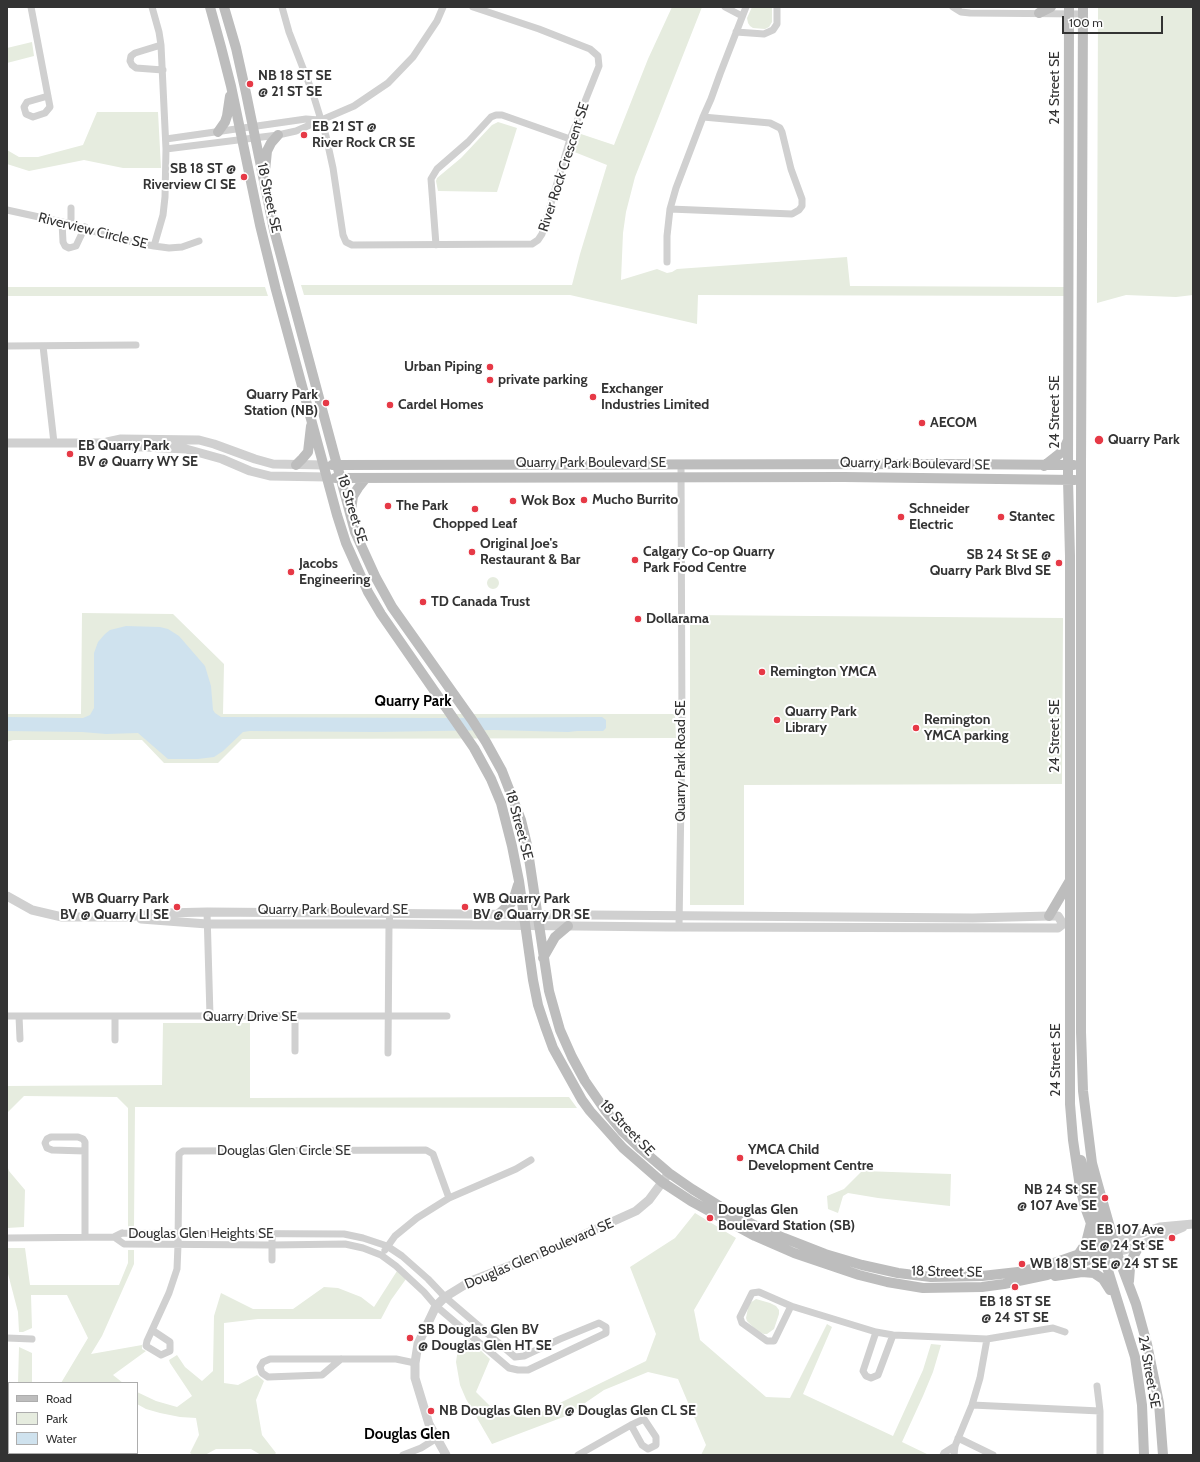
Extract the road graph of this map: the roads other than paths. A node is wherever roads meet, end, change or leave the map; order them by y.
1 (32, 7) edge
2 (152, 7) edge
3 (210, 7) edge
4 (224, 7) edge
5 (282, 7) edge
6 (443, 7) edge
7 (473, 7) edge
8 (725, 7) edge
9 (746, 7) edge
10 (777, 7) edge
11 (953, 7) edge
12 (1051, 7) edge
13 (1069, 10) edge
14 (1083, 10) edge
15 (1039, 13) junction
16 (742, 16) junction
17 (736, 32) junction
18 (161, 45) junction
19 (163, 70) junction
20 (230, 86) junction
21 (48, 96) dead end
22 (703, 117) junction
23 (321, 120) junction
24 (253, 126) junction
25 (239, 128) junction
26 (218, 132) junction
27 (278, 135) junction
28 (255, 138) junction
29 (166, 139) junction
30 (570, 139) junction
31 (242, 140) junction
32 (166, 149) junction
33 (264, 181) junction
34 (70, 208) dead end
35 (7, 210) edge
36 (670, 210) junction
37 (62, 222) junction
38 (71, 224) junction
39 (85, 227) junction
40 (199, 241) dead end
41 (436, 245) junction
42 (154, 246) junction
43 (667, 262) dead end
44 (7, 346) edge
45 (43, 346) junction
46 (136, 346) dead end
47 (311, 416) junction
48 (1069, 438) junction
49 (54, 442) junction
50 (7, 443) edge
51 (106, 443) junction
52 (296, 465) junction
53 (324, 465) junction
54 (338, 465) junction
55 (681, 465) junction
56 (1068, 465) junction
57 (1081, 465) junction
58 (1044, 466) junction
59 (327, 477) junction
60 (341, 478) junction
61 (366, 478) junction
62 (681, 478) junction
63 (1068, 480) junction
64 (1081, 480) junction
65 (350, 514) junction
66 (1070, 880) junction
67 (519, 881) junction
68 (7, 896) edge
69 (207, 912) junction
70 (390, 913) junction
71 (500, 914) junction
72 (523, 914) junction
73 (678, 916) junction
74 (836, 916) junction
75 (1049, 916) junction
76 (126, 917) junction
77 (539, 920) junction
78 (207, 924) junction
79 (389, 924) junction
80 (1066, 924) junction
81 (525, 926) junction
82 (568, 926) junction
83 (679, 927) junction
84 (836, 928) junction
85 (543, 958) junction
86 (7, 1016) edge
87 (19, 1016) junction
88 (115, 1016) junction
89 (210, 1016) junction
90 (447, 1016) dead end
91 (295, 1017) junction
92 (389, 1017) junction
93 (20, 1039) dead end
94 (115, 1040) dead end
95 (295, 1051) dead end
96 (388, 1052) dead end
97 (1073, 1140) junction
98 (85, 1151) junction
99 (531, 1160) dead end
100 (669, 1173) junction
101 (662, 1182) junction
102 (449, 1198) junction
103 (1091, 1223) junction
104 (1190, 1224) edge
105 (178, 1234) junction
106 (272, 1234) junction
107 (85, 1236) junction
108 (114, 1237) junction
109 (7, 1238) edge
110 (178, 1245) junction
111 (272, 1245) junction
112 (387, 1246) junction
113 (1139, 1246) junction
114 (1106, 1247) junction
115 (1117, 1252) junction
116 (381, 1255) junction
117 (1078, 1255) junction
118 (272, 1260) dead end
119 (1047, 1275) junction
120 (1129, 1285) junction
121 (445, 1297) junction
122 (436, 1306) junction
123 (791, 1306) junction
124 (1121, 1312) junction
125 (152, 1330) dead end
126 (876, 1332) junction
127 (1065, 1332) dead end
128 (893, 1335) junction
129 (7, 1338) edge
130 (32, 1339) dead end
131 (560, 1339) junction
132 (987, 1339) junction
133 (566, 1351) junction
134 (515, 1357) junction
135 (341, 1359) junction
136 (415, 1363) junction
137 (509, 1368) junction
138 (1097, 1386) dead end
139 (972, 1405) junction
140 (1100, 1411) junction
141 (631, 1425) dead end
142 (437, 1438) junction
143 (958, 1438) junction
144 (955, 1446) junction
145 (403, 1455) edge
146 (446, 1455) edge
147 (578, 1455) edge
148 (943, 1455) edge
149 (954, 1455) edge
150 (993, 1455) edge
151 (1100, 1455) edge
152 (1144, 1455) edge
153 (1163, 1455) edge

1 - 21 street
2 - 18 street, Riverview Circle SE
3 - 20 main road, 18 Street SE
4 - 24 main road, 18 Street SE
5 - 23 street
6 - 23 street
7 - 30 street, River Rock Crescent SE
8 - 16 street
9 - 16 street
10 - 17 street
11 - 15 street
12 - 15 main road
13 - 14 street
13 - 15 street
13 - 48 main road, 24 Street SE
14 - 57 main road, 24 Street SE
16 - 17 street
17 - 22 street
18 - 19 street, Riverview Circle SE
18 - 19 street
19 - 29 street, Riverview Circle SE
20 - 25 main road, 18 Street SE
20 - 26 main road
22 - 36 street
22 - 36 street
23 - 24 street
23 - 27 street
23 - 41 street, River Rock Crescent SE
24 - 25 street
24 - 28 main road, 18 Street SE
25 - 26 street
25 - 31 main road, 18 Street SE
26 - 29 street
27 - 28 street
27 - 33 main road
28 - 31 street
28 - 33 main road, 18 Street SE
29 - 32 street, Riverview Circle SE
30 - 41 street, River Rock Crescent SE
30 - 41 street
31 - 32 street
31 - 47 main road, 18 Street SE
32 - 42 street, Riverview Circle SE
33 - 54 main road, 18 Street SE
34 - 38 street
35 - 37 street, Riverview Circle SE
36 - 43 street
37 - 38 street, Riverview Circle SE
37 - 39 street
38 - 39 street, Riverview Circle SE
39 - 42 street, Riverview Circle SE
40 - 42 street
44 - 45 street
45 - 46 street
45 - 49 street
47 - 52 main road
47 - 53 main road, 18 Street SE
48 - 56 main road, 24 Street SE
48 - 58 main road
49 - 50 street, Quarry Park Boulevard SE
49 - 51 street, Quarry Park Boulevard SE
51 - 52 street, Quarry Park Boulevard SE
51 - 59 street, Quarry Park Boulevard SE
52 - 53 street, Quarry Park Boulevard SE
53 - 54 main road, Quarry Park Boulevard SE
53 - 59 main road, 18 Street SE
54 - 55 main road, Quarry Park Boulevard SE
54 - 60 main road, 18 Street SE
55 - 58 main road, Quarry Park Boulevard SE
55 - 62 street, Quarry Park Road SE
56 - 57 main road, Quarry Park Boulevard SE
56 - 58 main road, Quarry Park Boulevard SE
56 - 63 main road, 24 Street SE
57 - 64 main road, 24 Street SE
59 - 60 main road, Quarry Park Boulevard SE
59 - 67 main road, 18 Street SE
60 - 61 main road, Quarry Park Boulevard SE
60 - 65 main road, 18 Street SE
61 - 62 main road, Quarry Park Boulevard SE
61 - 65 main road
62 - 63 main road, Quarry Park Boulevard SE
62 - 73 street, Quarry Park Road SE
63 - 64 main road, Quarry Park Boulevard SE
63 - 66 main road, 24 Street SE
64 - 114 main road, 24 Street SE
65 - 77 main road, 18 Street SE
66 - 75 main road
66 - 80 main road, 24 Street SE
67 - 71 main road
67 - 72 main road, 18 Street SE
68 - 76 street, Quarry Park Boulevard SE
69 - 70 street, Quarry Park Boulevard SE
69 - 76 street, Quarry Park Boulevard SE
69 - 78 street
70 - 71 street, Quarry Park Boulevard SE
70 - 79 street
71 - 72 street, Quarry Park Boulevard SE
72 - 77 street, Quarry Park Boulevard SE
72 - 81 main road, 18 Street SE
73 - 74 street
73 - 77 street
73 - 83 street, Quarry Park Road SE
74 - 75 street
74 - 84 street
75 - 80 street
76 - 78 street, Quarry Park Boulevard SE
77 - 81 street, Quarry Park Boulevard SE
77 - 82 street
77 - 85 main road, 18 Street SE
78 - 79 street, Quarry Park Boulevard SE
78 - 89 street
79 - 81 street, Quarry Park Boulevard SE
79 - 92 street
80 - 84 street
80 - 97 main road, 24 Street SE
81 - 101 main road, 18 Street SE
82 - 83 street
82 - 85 main road
83 - 84 street
85 - 100 main road, 18 Street SE
86 - 87 street, Quarry Drive SE
87 - 88 street, Quarry Drive SE
87 - 93 street
88 - 89 street, Quarry Drive SE
88 - 94 street
89 - 91 street, Quarry Drive SE
90 - 92 street, Quarry Drive SE
91 - 92 street, Quarry Drive SE
91 - 95 street
92 - 96 street
97 - 103 main road, 24 Street SE
97 - 114 main road
98 - 98 street
98 - 107 street
99 - 102 street
100 - 101 street, Douglas Glen Boulevard SE
100 - 117 main road, 18 Street SE
101 - 119 main road, 18 Street SE
101 - 121 street, Douglas Glen Boulevard SE
102 - 105 street, Douglas Glen Circle SE
102 - 112 street
103 - 114 main road, 24 Street SE
103 - 117 main road
104 - 113 street
104 - 114 street
105 - 106 street, Douglas Glen Heights SE
105 - 108 street, Douglas Glen Heights SE
105 - 110 street, Douglas Glen Circle SE
106 - 111 street
106 - 112 street, Douglas Glen Heights SE
107 - 108 street
107 - 109 street
108 - 110 street, Douglas Glen Heights SE
110 - 111 street, Douglas Glen Heights SE
110 - 125 street, Douglas Glen Circle SE
111 - 116 street, Douglas Glen Heights SE
111 - 118 street
112 - 116 street
112 - 121 street, Douglas Glen Heights SE
113 - 115 street
113 - 120 main road
114 - 115 main road, 24 Street SE
114 - 115 main road, 18 Street SE
114 - 117 main road, 18 Street SE
114 - 119 main road, 18 Street SE
114 - 124 main road, 24 Street SE
115 - 120 main road, 24 Street SE
116 - 122 street, Douglas Glen Heights SE
119 - 124 main road
120 - 153 main road, 24 Street SE
121 - 122 street, Douglas Glen Boulevard SE
121 - 134 street, Douglas Glen Heights SE
122 - 136 street, Douglas Glen Boulevard SE
122 - 137 street, Douglas Glen Heights SE
123 - 123 street
123 - 126 street
124 - 152 main road, 24 Street SE
126 - 128 street
126 - 128 street
127 - 132 street
128 - 132 street
129 - 130 street
131 - 133 street
131 - 133 street
131 - 134 street
132 - 139 street
133 - 137 street
134 - 137 street
135 - 135 street
135 - 136 street
136 - 142 street, Douglas Glen Boulevard SE
138 - 140 street
139 - 140 street
139 - 143 street
140 - 151 street
141 - 147 street
142 - 145 street
142 - 146 street, Douglas Glen Boulevard SE
143 - 144 street
143 - 150 street
144 - 148 street
144 - 149 street

